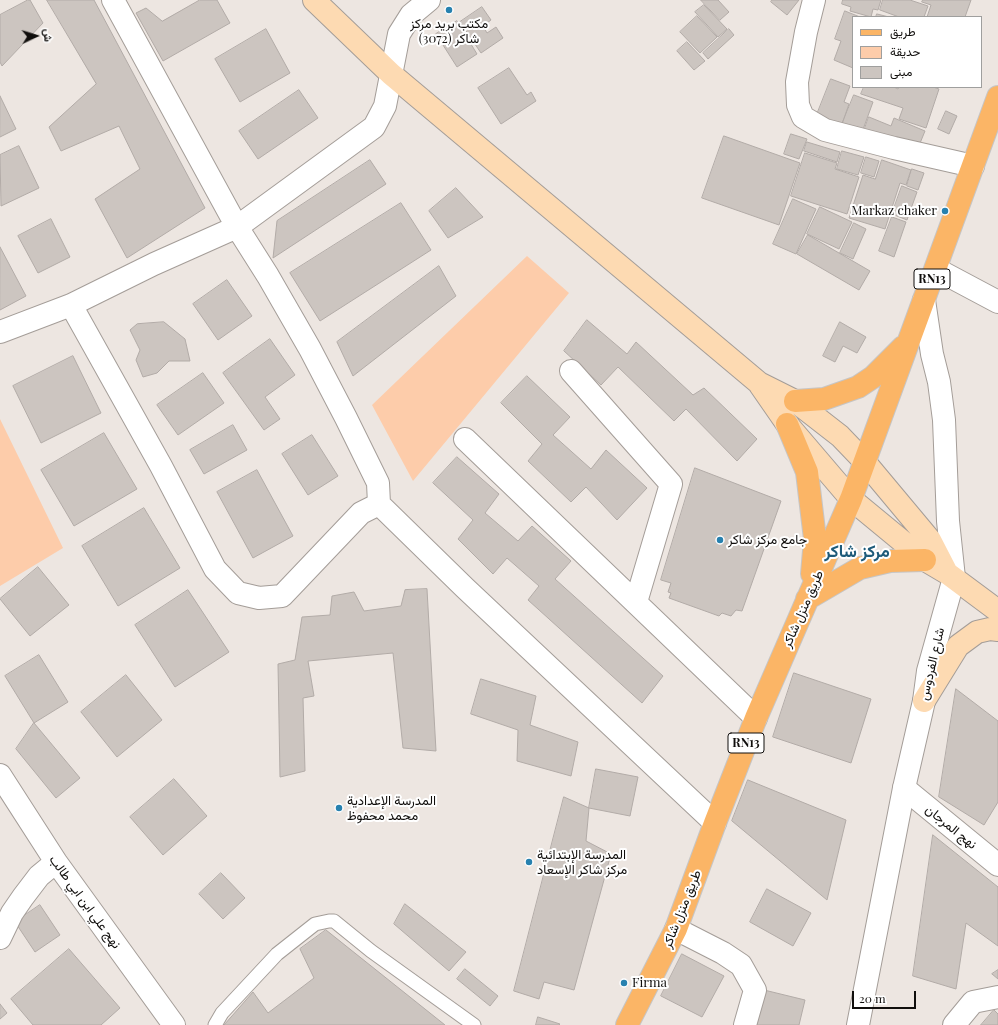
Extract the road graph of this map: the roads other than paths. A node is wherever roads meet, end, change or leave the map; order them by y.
1 (113, 0) edge
2 (314, 0) edge
3 (429, 0) edge
4 (814, 0) edge
5 (391, 74) junction
6 (998, 97) edge
7 (973, 166) junction
8 (237, 227) junction
9 (936, 269) junction
10 (924, 300) junction
11 (998, 302) edge
12 (71, 305) junction
13 (0, 332) edge
14 (908, 342) junction
15 (571, 371) dead end
16 (759, 383) junction
17 (795, 401) junction
18 (787, 424) junction
19 (465, 439) dead end
20 (864, 461) junction
21 (851, 499) junction
22 (379, 504) junction
23 (925, 560) junction
24 (950, 576) junction
25 (809, 595) junction
26 (636, 602) junction
27 (998, 611) edge
28 (998, 630) edge
29 (924, 701) junction
30 (756, 718) junction
31 (0, 775) edge
32 (904, 788) junction
33 (715, 823) junction
34 (56, 862) junction
35 (998, 865) edge
36 (676, 929) junction
37 (0, 938) edge
38 (998, 997) edge
39 (174, 1025) edge
40 (214, 1025) edge
41 (474, 1025) edge
42 (627, 1025) edge
43 (745, 1025) edge
44 (858, 1025) edge
45 (954, 1025) edge

1 - 8 street
2 - 5 main road
3 - 5 street
4 - 7 street
5 - 8 street
5 - 16 main road
6 - 7 main road, طريق منزل شاكر / RN13
7 - 9 main road, طريق منزل شاكر / RN13
8 - 12 street
8 - 22 street
9 - 10 main road, طريق منزل شاكر / RN13
9 - 11 street
10 - 14 main road, طريق منزل شاكر / RN13
10 - 24 street, شارع الفردوس
12 - 13 street
12 - 22 street
14 - 17 main road
14 - 20 main road, طريق منزل شاكر / RN13
15 - 26 street
16 - 17 main road
16 - 18 main road
17 - 20 main road
18 - 21 main road
18 - 25 main road
19 - 26 street
20 - 21 main road, طريق منزل شاكر / RN13
20 - 24 main road
21 - 23 main road
21 - 25 main road, طريق منزل شاكر / RN13
22 - 33 street
23 - 24 main road
23 - 25 main road
24 - 27 main road
24 - 29 street, شارع الفردوس
25 - 30 main road, طريق منزل شاكر / RN13
26 - 30 street
28 - 29 main road
29 - 32 street, شارع الفردوس
30 - 33 main road, طريق منزل شاكر / RN13
31 - 34 street, نهج علي ابن ابي طالب
32 - 35 street, نهج المرجان
32 - 44 street, شارع الفردوس
33 - 36 main road, طريق منزل شاكر / RN13
34 - 37 street
34 - 39 street, نهج علي ابن ابي طالب
36 - 42 main road, طريق منزل شاكر / RN13
36 - 43 street
38 - 45 street
40 - 41 lane

